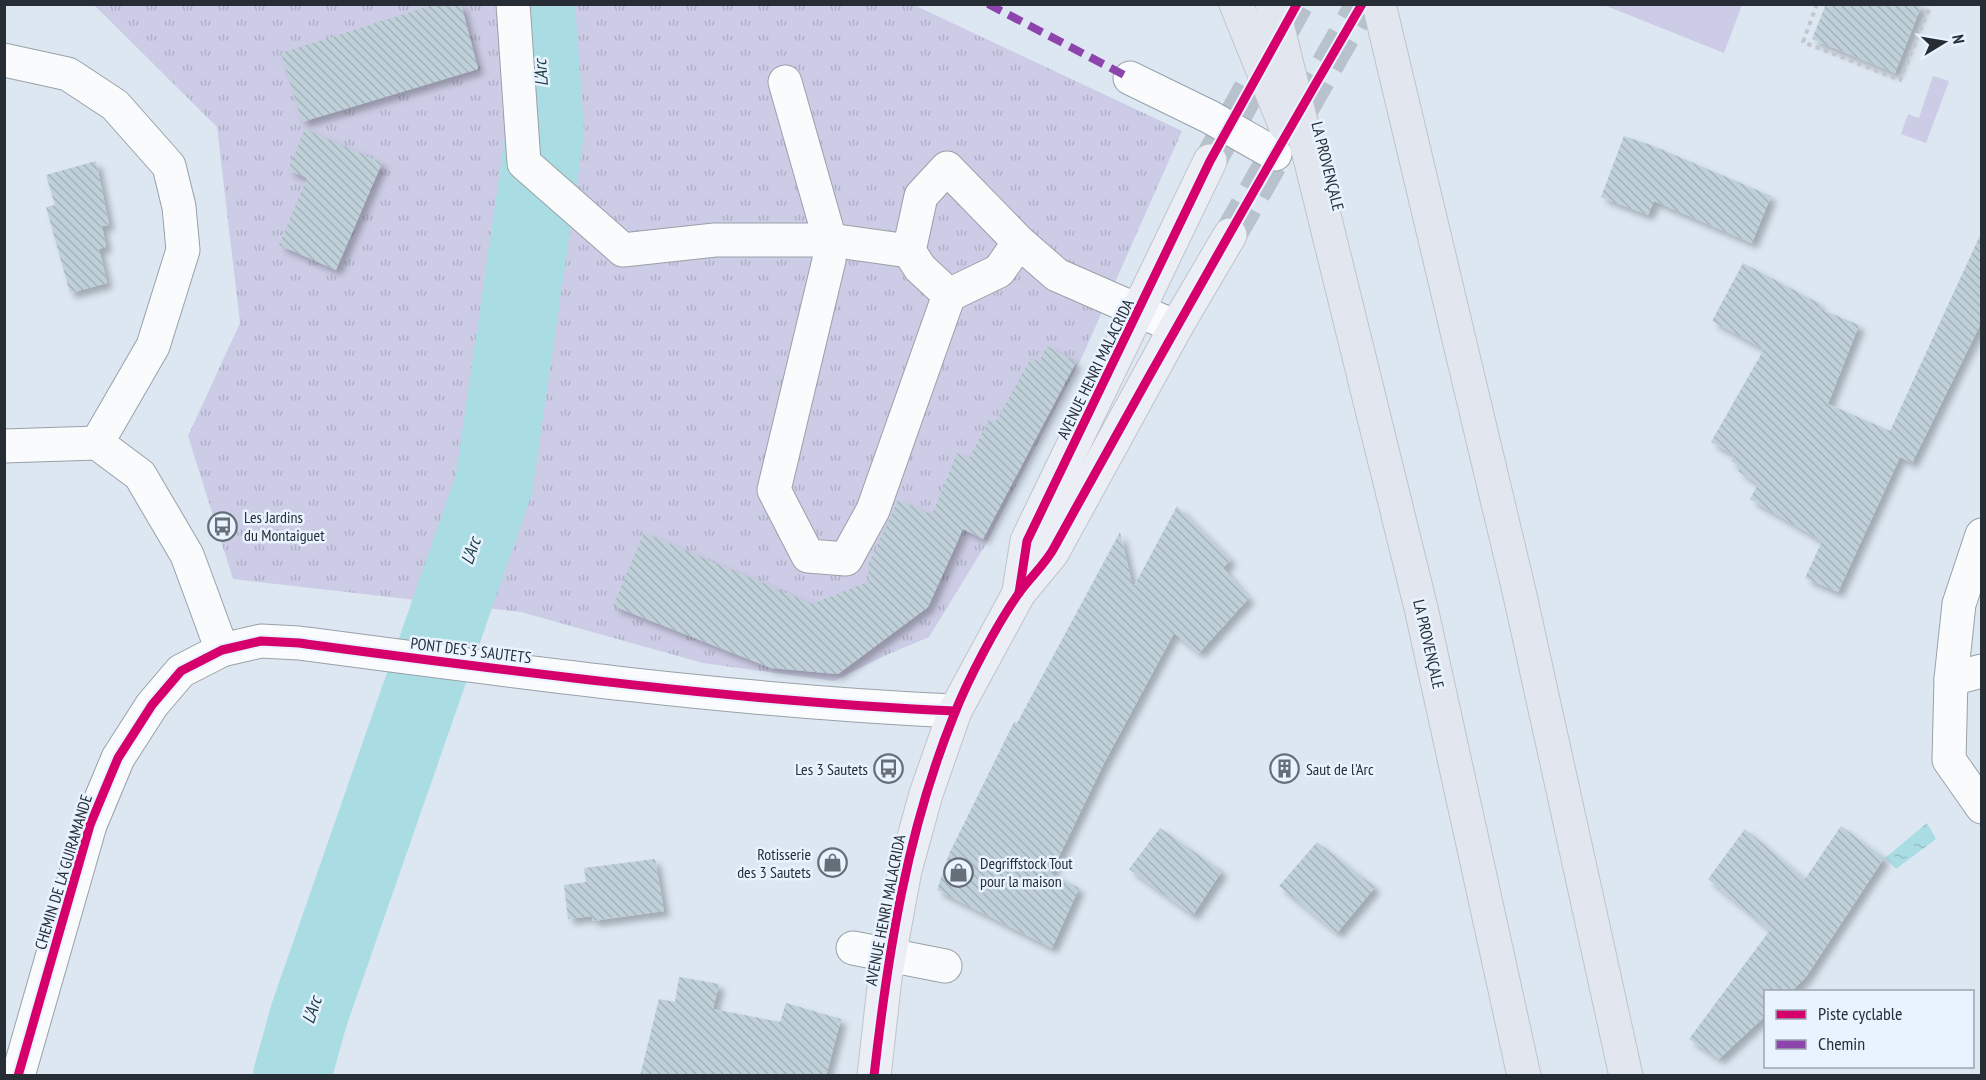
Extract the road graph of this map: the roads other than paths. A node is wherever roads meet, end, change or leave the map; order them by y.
1 (513, 4) edge
2 (1236, 4) edge
3 (1272, 4) edge
4 (1379, 4) edge
5 (4, 60) edge
6 (1130, 78) dead end
7 (785, 82) dead end
8 (1275, 154) dead end
9 (1210, 161) tunnel mouth
10 (1328, 230) junction
11 (1230, 235) tunnel mouth
12 (830, 240) junction
13 (1019, 242) junction
14 (909, 251) junction
15 (949, 295) junction
16 (1139, 312) junction
17 (1176, 327) junction
18 (97, 443) junction
19 (4, 446) edge
20 (1982, 535) edge
21 (1019, 593) junction
22 (222, 650) junction
23 (1966, 675) edge
24 (955, 711) junction
25 (1982, 807) edge
26 (853, 948) dead end
27 (890, 955) junction
28 (945, 966) dead end
29 (18, 1076) edge
30 (874, 1076) edge
31 (1524, 1076) edge
32 (1626, 1076) edge

1 - 12 street
2 - 10 highway
3 - 10 highway, LA PROVENÇALE
4 - 32 highway
5 - 18 street
6 - 8 street
7 - 12 street
9 - 16 main road, AVENUE HENRI MALACRIDA
10 - 31 highway, LA PROVENÇALE
11 - 17 main road, AVENUE HENRI MALACRIDA
12 - 14 street
12 - 15 street
13 - 14 street
13 - 15 street
13 - 16 street
14 - 15 street
16 - 17 street
16 - 21 main road, AVENUE HENRI MALACRIDA
17 - 21 main road, AVENUE HENRI MALACRIDA
18 - 19 street
18 - 22 street
20 - 23 street
21 - 24 main road, AVENUE HENRI MALACRIDA
22 - 24 street, PONT DES 3 SAUTETS
22 - 29 street, CHEMIN DE LA GUIRAMANDE
23 - 25 street
24 - 27 main road, AVENUE HENRI MALACRIDA
26 - 27 street
27 - 28 street
27 - 30 main road, AVENUE HENRI MALACRIDA

